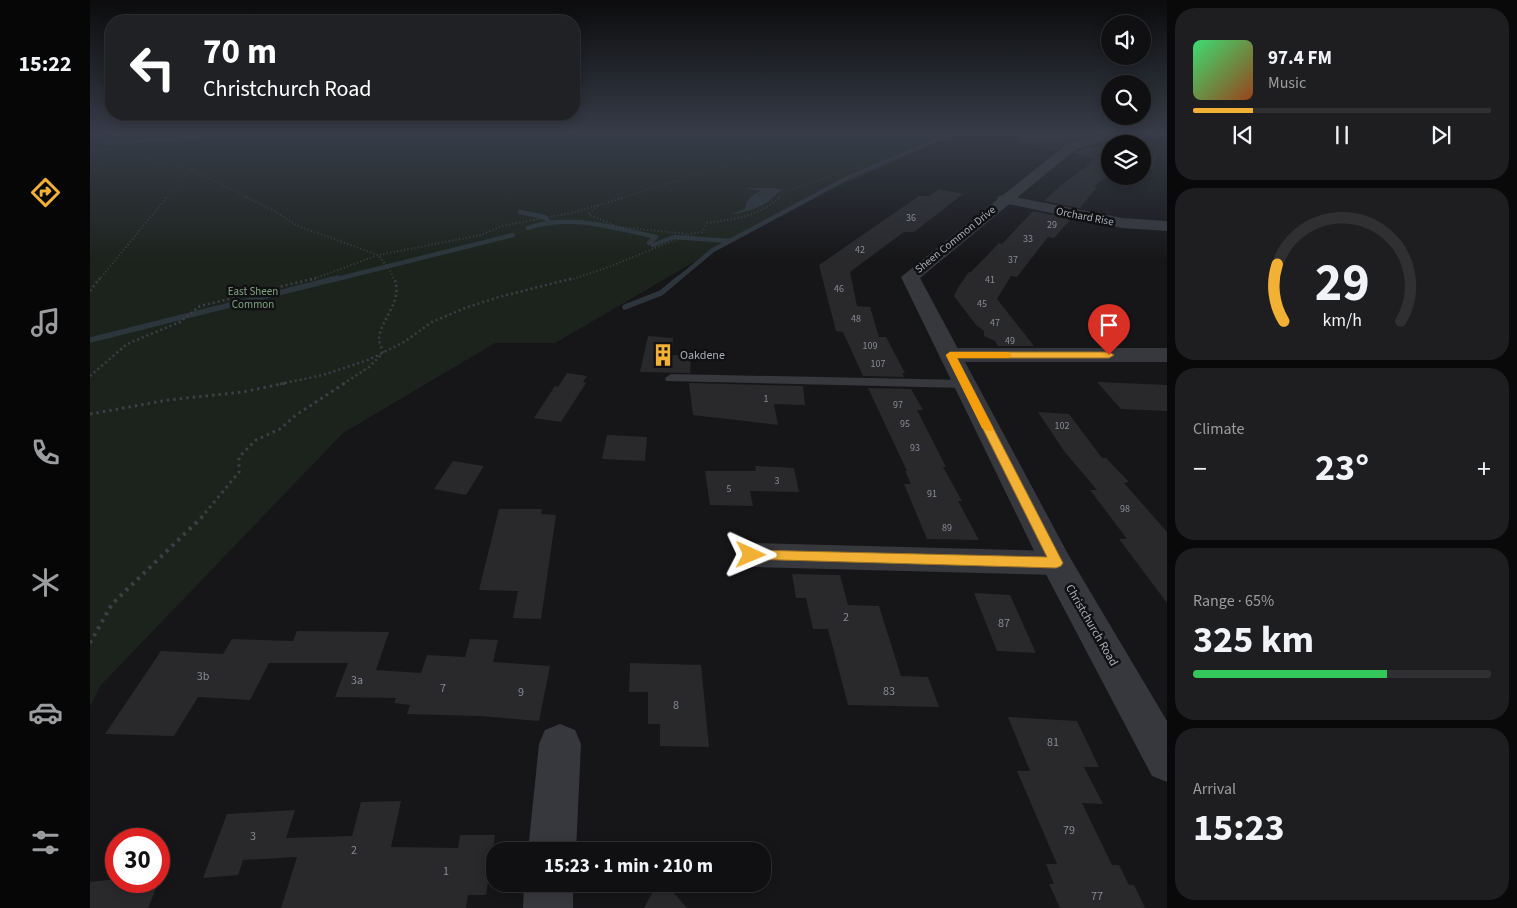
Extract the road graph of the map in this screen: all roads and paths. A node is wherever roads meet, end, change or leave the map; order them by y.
1 (185, 175) edge
2 (203, 175) edge
3 (693, 175) edge
4 (835, 175) edge
5 (1034, 175) edge
6 (1004, 199) junction
7 (606, 202) junction
8 (1167, 226) edge
9 (690, 234) junction
10 (378, 255) junction
11 (90, 291) edge
12 (383, 353) junction
13 (950, 355) junction
14 (1167, 355) edge
15 (90, 376) edge
16 (671, 378) dead end
17 (965, 384) junction
18 (90, 414) edge
19 (751, 555) dead end
20 (1056, 563) junction
21 (90, 644) edge
22 (560, 744) dead end
23 (1167, 761) edge
24 (553, 842) edge
25 (549, 892) edge
26 (548, 908) edge

1 - 11 path
2 - 10 path
3 - 7 path
4 - 9 path
5 - 6 street, Sheen Common Drive
6 - 8 street, Orchard Rise
6 - 13 street, Sheen Common Drive
7 - 9 path
7 - 10 path
9 - 12 path
10 - 12 path
10 - 15 path
12 - 18 path
12 - 21 path
13 - 14 street
13 - 17 street, Christchurch Road
16 - 17 lane
17 - 20 street, Christchurch Road
19 - 20 street
20 - 23 street, Christchurch Road
22 - 24 street
25 - 26 street

